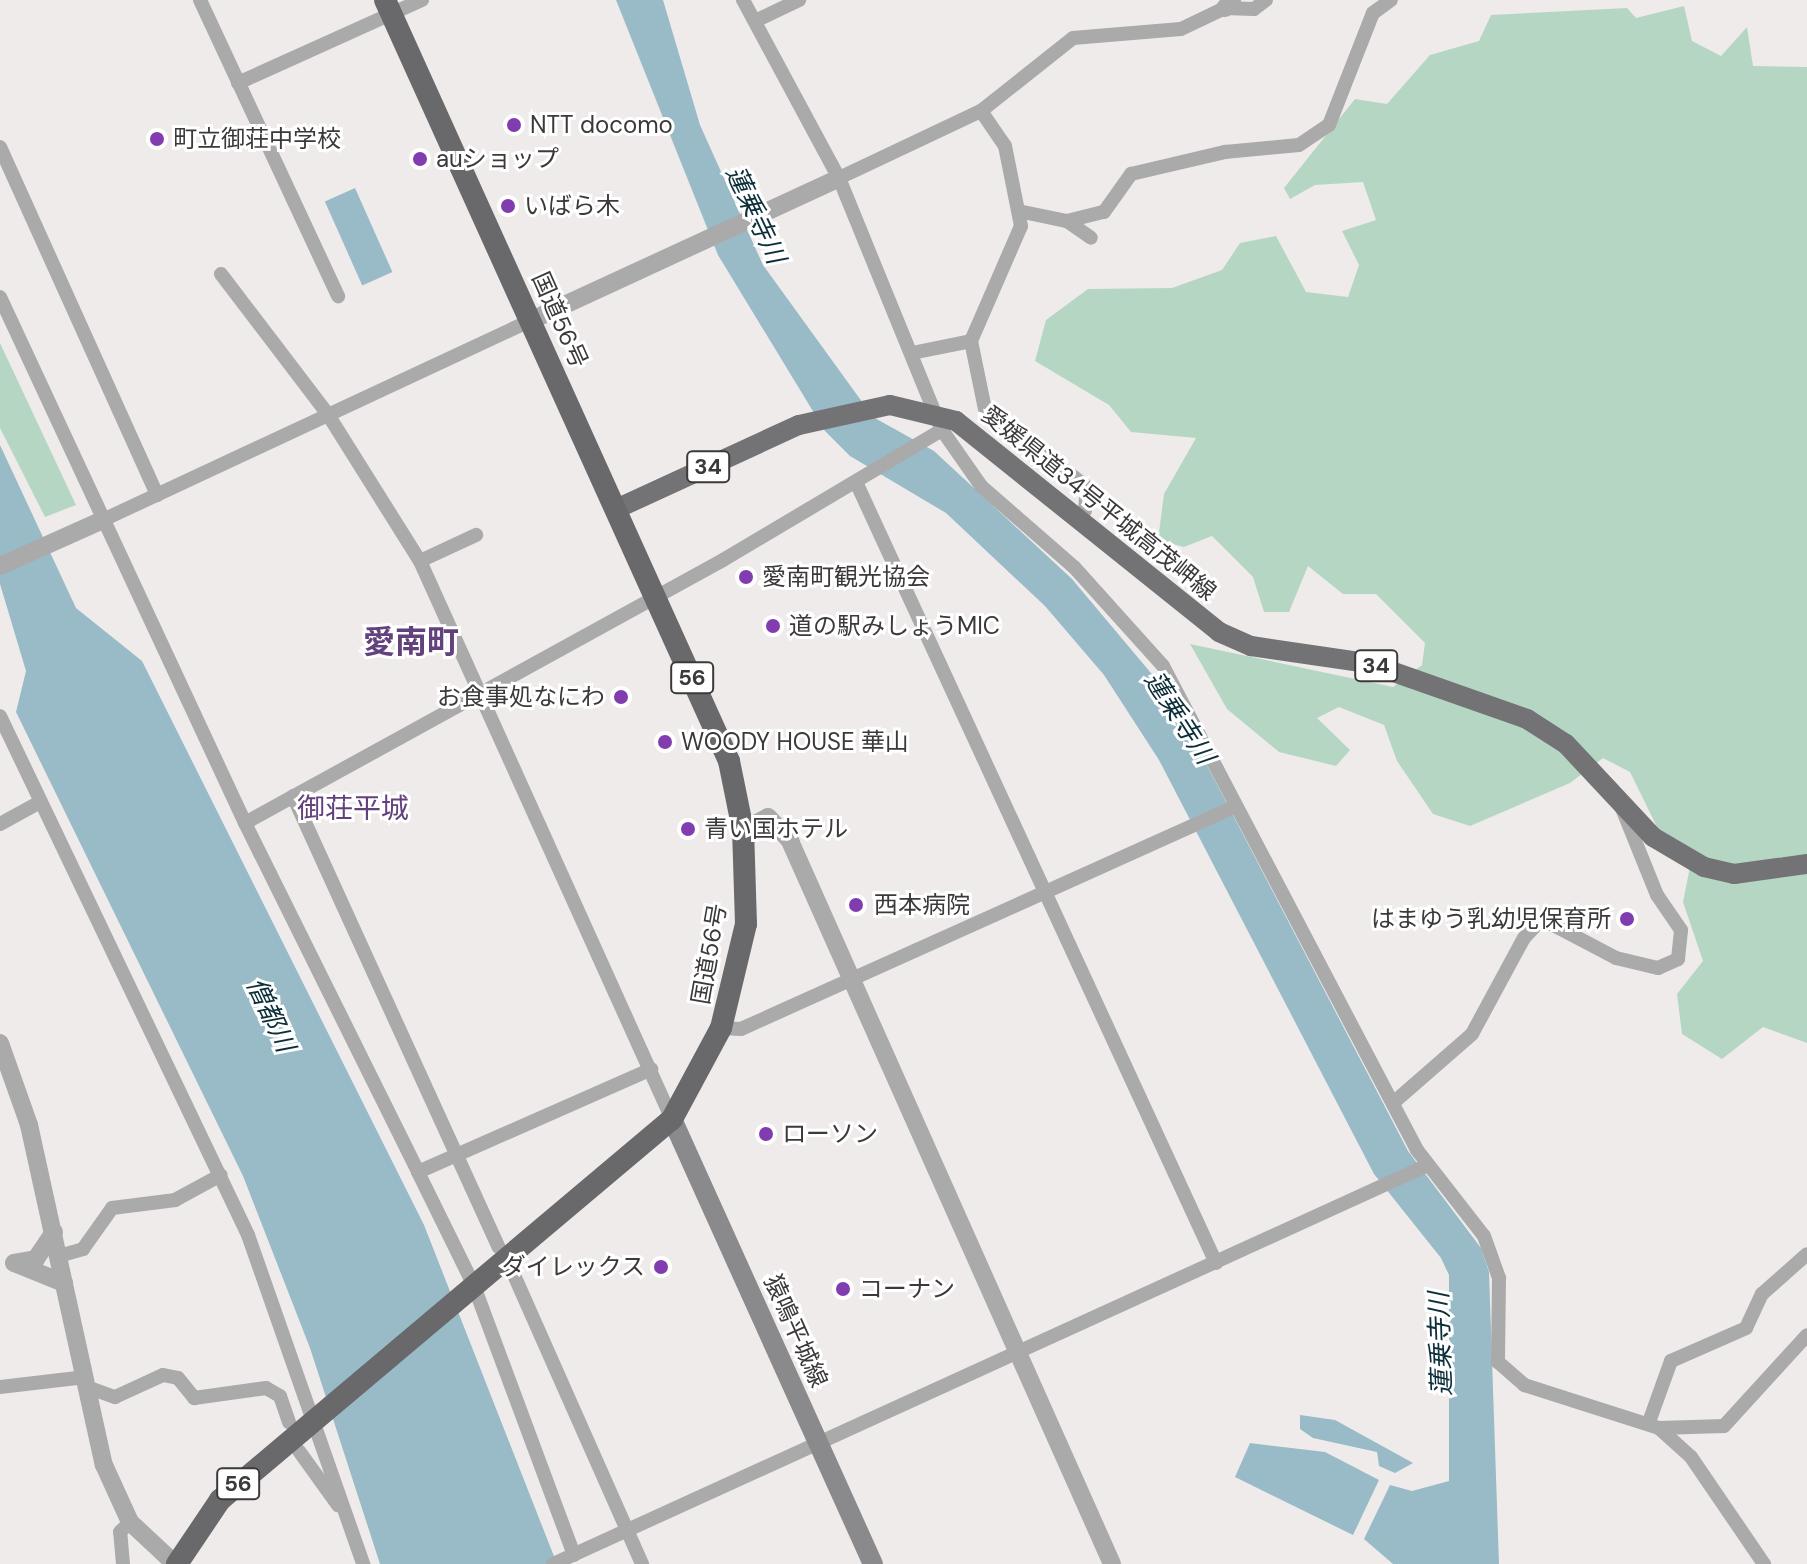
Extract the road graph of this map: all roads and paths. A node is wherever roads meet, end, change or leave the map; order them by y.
1 (200, 0) edge
2 (422, 0) edge
3 (743, 0) edge
4 (799, 0) edge
5 (1266, 0) edge
6 (1391, 0) edge
7 (1228, 4) edge
8 (388, 7) edge
9 (755, 21) junction
10 (238, 83) junction
11 (981, 111) junction
12 (0, 147) edge
13 (839, 178) junction
14 (1023, 212) junction
15 (1067, 221) junction
16 (1091, 238) dead end
17 (221, 274) dead end
18 (338, 296) dead end
19 (0, 297) edge
20 (532, 320) junction
21 (971, 341) junction
22 (912, 353) junction
23 (327, 413) junction
24 (949, 426) junction
25 (860, 480) junction
26 (157, 495) junction
27 (616, 509) junction
28 (1085, 511) dead end
29 (102, 520) junction
30 (476, 535) dead end
31 (420, 561) junction
32 (0, 566) edge
33 (657, 598) junction
34 (479, 693) junction
35 (0, 716) edge
36 (293, 796) junction
37 (1620, 799) junction
38 (40, 802) junction
39 (1228, 810) junction
40 (245, 823) junction
41 (0, 824) edge
42 (743, 830) junction
43 (1807, 864) edge
44 (1044, 890) junction
45 (855, 976) junction
46 (721, 1028) junction
47 (0, 1043) edge
48 (651, 1069) junction
49 (1393, 1103) junction
50 (672, 1119) junction
51 (455, 1155) junction
52 (1424, 1168) junction
53 (418, 1172) junction
54 (221, 1175) junction
55 (54, 1232) junction
56 (499, 1247) dead end
57 (1807, 1254) edge
58 (59, 1256) junction
59 (7, 1261) edge
60 (1216, 1263) junction
61 (514, 1275) dead end
62 (64, 1283) junction
63 (467, 1292) junction
64 (1807, 1335) edge
65 (1015, 1354) junction
66 (86, 1382) junction
67 (0, 1387) edge
68 (314, 1420) junction
69 (289, 1422) dead end
70 (1654, 1425) junction
71 (818, 1443) junction
72 (299, 1451) dead end
73 (347, 1512) junction
74 (130, 1522) junction
75 (628, 1531) junction
76 (564, 1559) edge
77 (123, 1564) edge
78 (176, 1564) edge
79 (363, 1564) edge
80 (642, 1564) edge
81 (873, 1564) edge
82 (1112, 1564) edge
83 (1764, 1564) edge

1 - 10 street
2 - 8 street
3 - 9 street
4 - 9 street
5 - 7 street
6 - 15 street
7 - 11 street
8 - 10 street
8 - 20 highway, 国道56号 / 56
9 - 13 street
10 - 18 street
11 - 13 street
11 - 14 street
12 - 26 street
13 - 20 street
13 - 22 street
14 - 15 street
14 - 21 street
15 - 16 street
17 - 23 street
19 - 29 street
20 - 23 street
20 - 27 highway, 国道56号 / 56
21 - 22 street
21 - 28 street
22 - 24 street
23 - 26 street
23 - 31 street
24 - 25 street
24 - 27 main road, 34, bridge
24 - 37 main road, 愛媛県道34号平城高茂岬線 / 34
24 - 39 street
25 - 33 street
25 - 44 street
26 - 29 street
27 - 33 highway, 国道56号 / 56
29 - 32 street
29 - 40 street
30 - 31 street
31 - 34 street
33 - 34 street
33 - 42 highway, 国道56号 / 56
34 - 36 street
34 - 48 street
35 - 38 street
36 - 40 street
36 - 51 street
37 - 43 main road, 愛媛県道34号平城高茂岬線 / 34
37 - 49 street
38 - 41 street
38 - 54 street
39 - 44 street
39 - 49 street
40 - 53 street
42 - 45 street
42 - 46 highway, 国道56号 / 56
44 - 45 street
44 - 60 street
45 - 46 street
45 - 65 street
46 - 50 highway, 国道56号 / 56
47 - 55 street
48 - 50 street
48 - 51 street
49 - 52 street
50 - 63 highway, 国道56号 / 56
50 - 71 main road, 猿鳴平城線
51 - 53 street
51 - 56 street
52 - 60 street
52 - 70 street
53 - 63 street
54 - 58 street
54 - 68 street
55 - 58 street
55 - 59 street
57 - 70 street
58 - 62 street
59 - 62 street
60 - 65 street
61 - 75 street
62 - 66 street
63 - 68 highway, 国道56号 / 56
63 - 76 street
64 - 70 street
65 - 71 street
65 - 82 street
66 - 67 street
66 - 69 street
66 - 74 street
68 - 73 street
68 - 78 highway, 国道56号 / 56
70 - 83 street
71 - 75 street
71 - 81 main road, 猿鳴平城線
72 - 73 street
73 - 79 street
74 - 77 street
74 - 78 street
75 - 76 street
75 - 80 street

